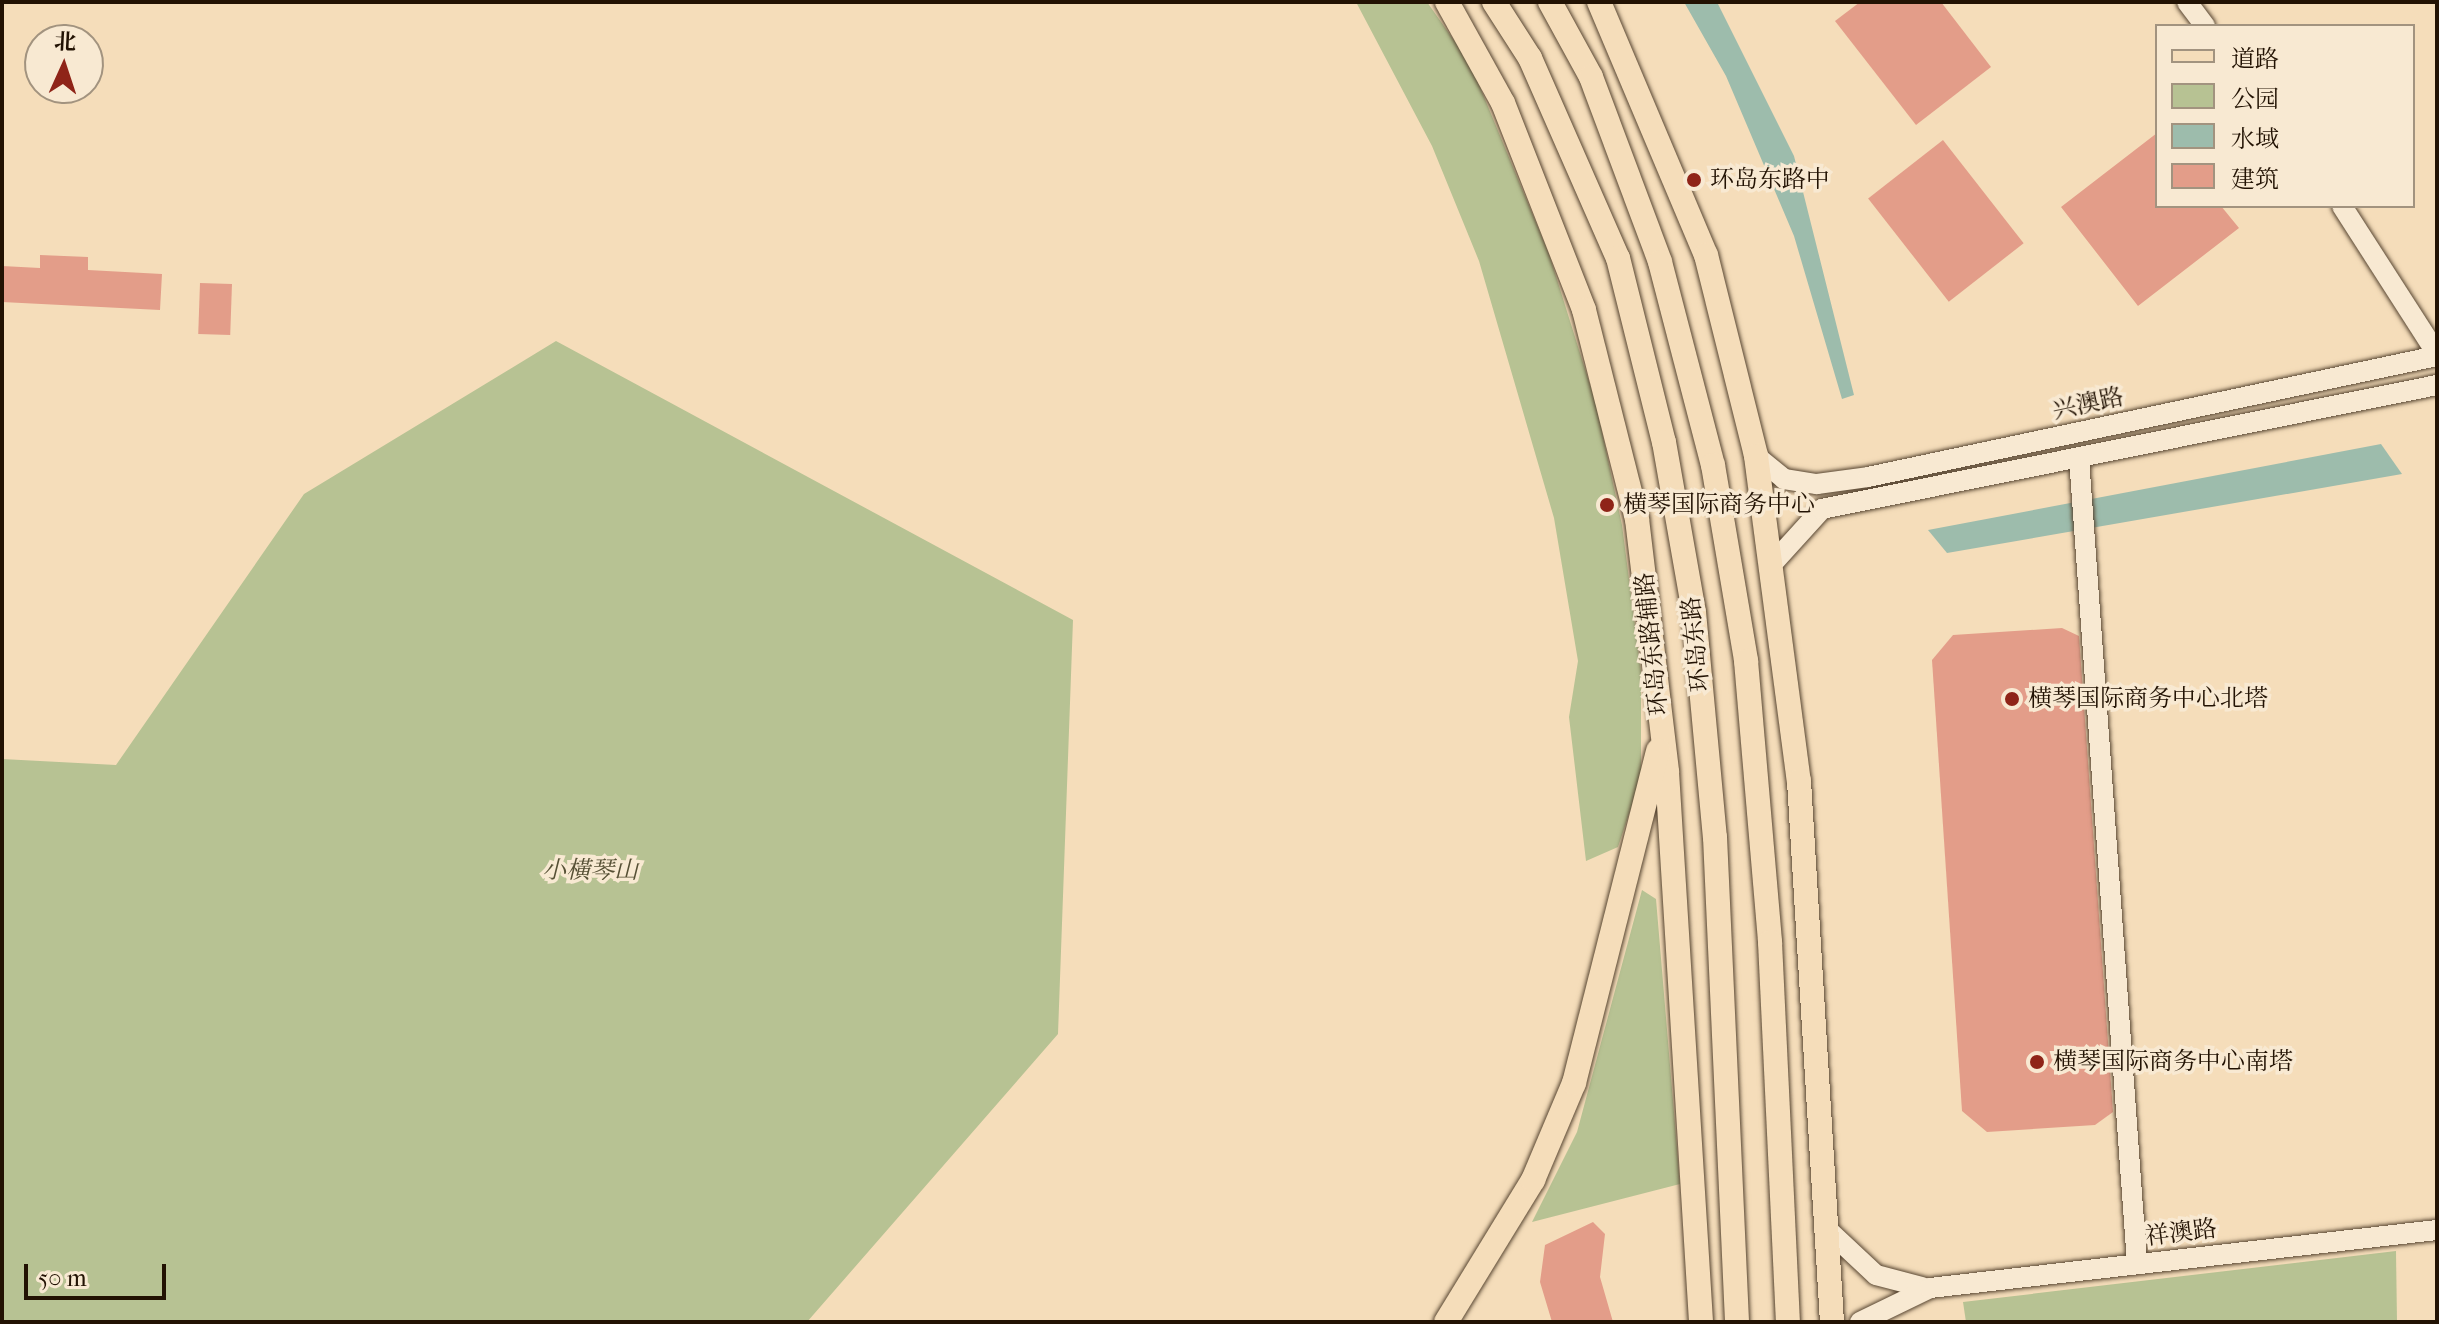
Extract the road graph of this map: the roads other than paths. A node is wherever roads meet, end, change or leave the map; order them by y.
1 (1447, 2) edge
2 (1494, 2) edge
3 (1550, 2) edge
4 (1599, 2) edge
5 (2187, 2) edge
6 (2204, 24) edge
7 (2343, 208) edge
8 (2437, 355) edge
9 (2437, 385) edge
10 (1756, 456) junction
11 (2079, 458) junction
12 (1773, 563) junction
13 (1662, 732) junction
14 (1730, 1200) junction
15 (2437, 1230) edge
16 (1829, 1231) junction
17 (2137, 1264) junction
18 (1930, 1288) junction
19 (1701, 1320) edge
20 (1446, 1322) edge
21 (1737, 1322) edge
22 (1788, 1322) edge
23 (1832, 1322) edge
24 (1860, 1322) edge

1 - 13 main road, 环岛东路辅路
2 - 14 main road, 环岛东路
3 - 22 main road, 环岛东路
4 - 10 main road
5 - 6 street
7 - 8 street
8 - 10 street, 兴澳路
9 - 11 street, 兴澳路
10 - 12 main road
11 - 12 street, 兴澳路
11 - 17 street
12 - 16 main road
13 - 19 main road, 环岛东路辅路
13 - 20 main road
14 - 19 main road
14 - 21 main road, 环岛东路
15 - 17 street, 祥澳路
16 - 18 street, 祥澳路
16 - 23 main road
17 - 18 street, 祥澳路
18 - 24 street, 祥澳路

